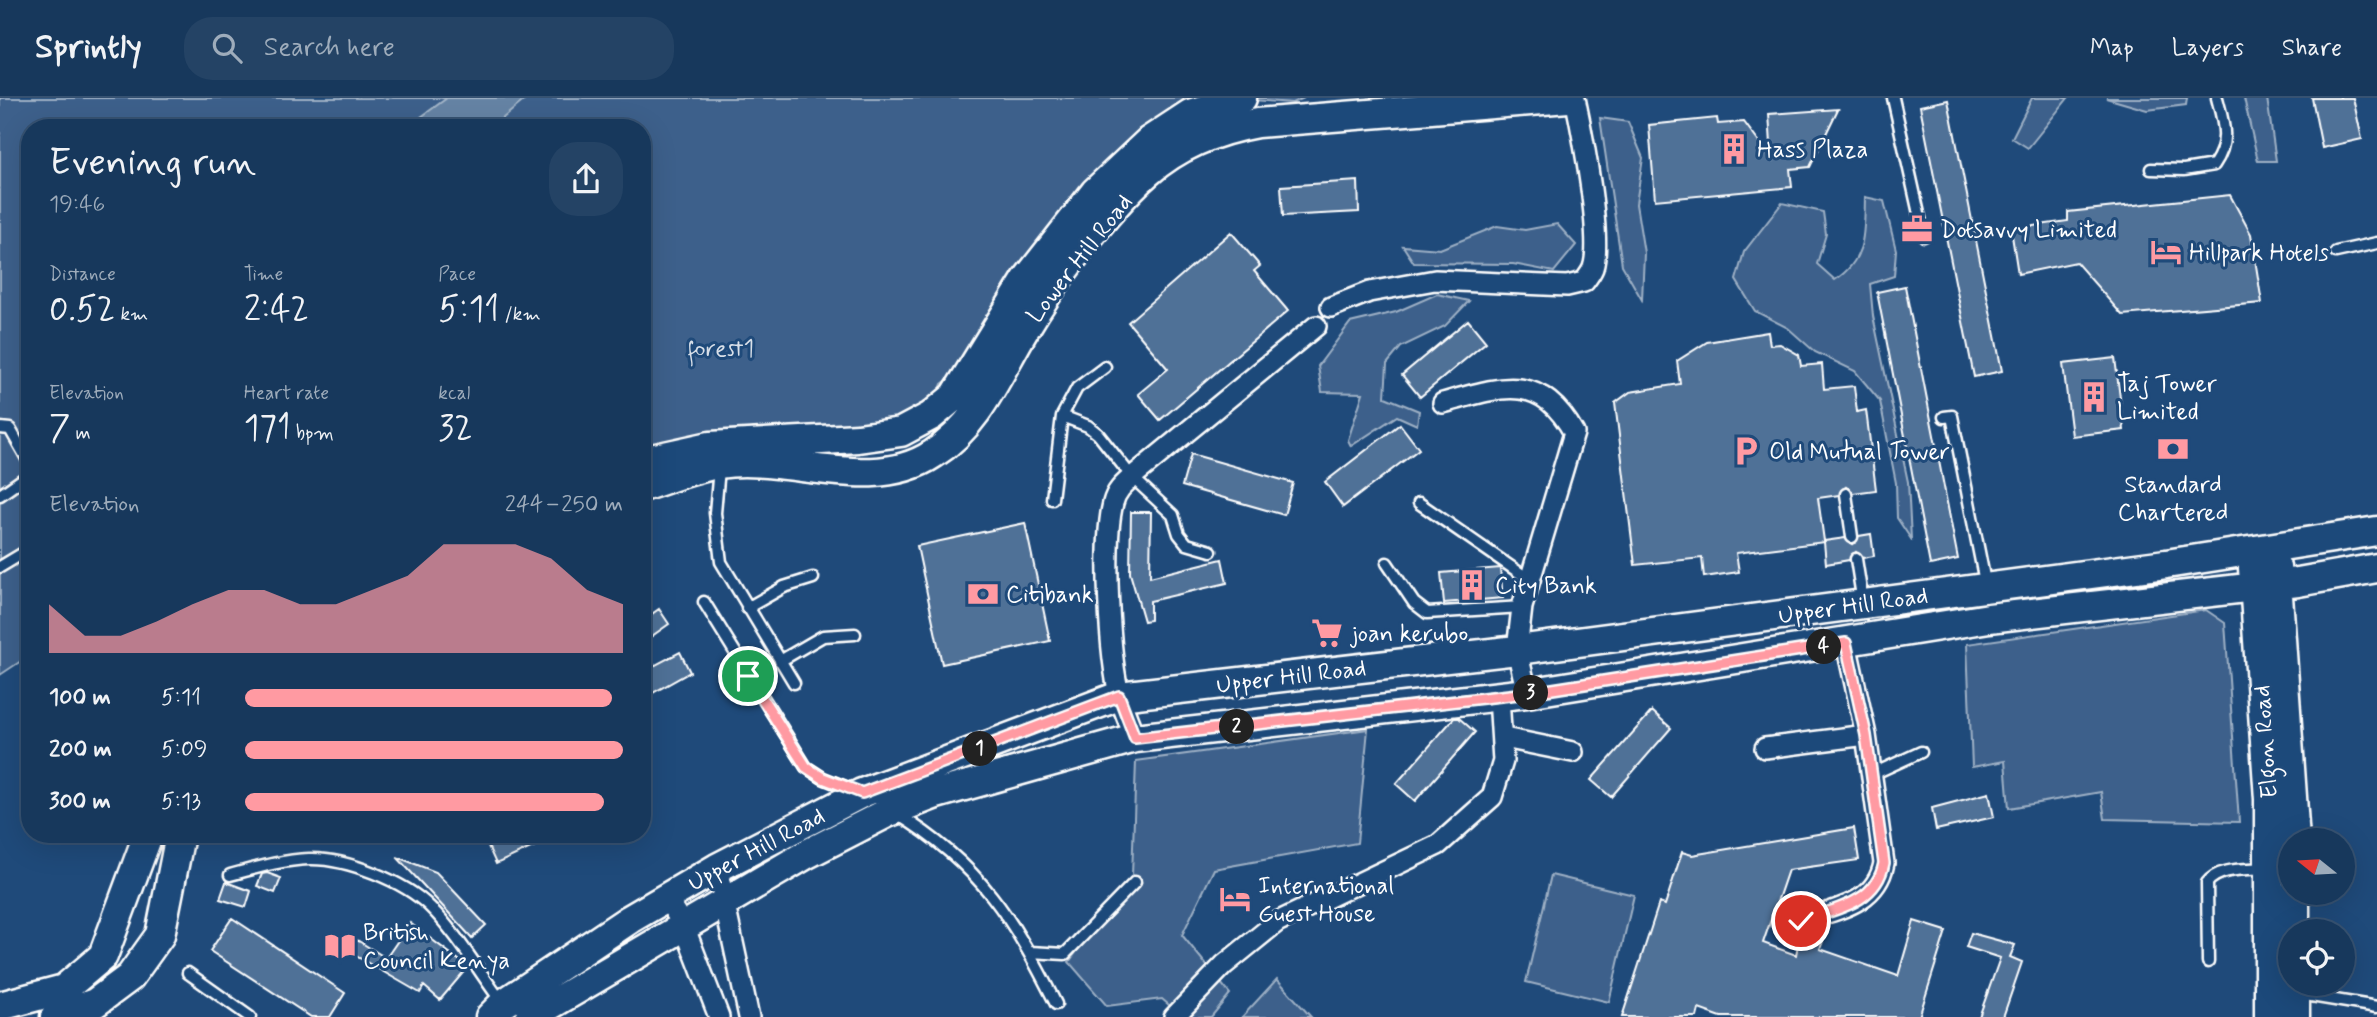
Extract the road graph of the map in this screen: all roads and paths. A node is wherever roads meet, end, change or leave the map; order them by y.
1 (1242, 98) edge
2 (1568, 98) edge
3 (1575, 98) edge
4 (1893, 98) edge
5 (2217, 98) edge
6 (2151, 169) dead end
7 (1924, 236) dead end
8 (2377, 243) edge
9 (2336, 252) dead end
10 (1331, 307) dead end
11 (1315, 326) dead end
12 (1105, 368) dead end
13 (1443, 403) dead end
14 (1062, 416) junction
15 (1944, 417) dead end
16 (0, 428) edge
17 (21, 449) edge
18 (651, 459) edge
19 (719, 464) junction
20 (1132, 477) junction
21 (21, 480) edge
22 (651, 484) edge
23 (1846, 494) dead end
24 (0, 495) edge
25 (1052, 499) dead end
26 (1419, 503) dead end
27 (2377, 531) edge
28 (1852, 537) dead end
29 (2264, 550) junction
30 (1211, 551) dead end
31 (21, 554) edge
32 (1856, 559) dead end
33 (1387, 563) dead end
34 (0, 567) edge
35 (2377, 568) edge
36 (813, 578) dead end
37 (1530, 580) junction
38 (2265, 585) junction
39 (1986, 588) junction
40 (704, 602) dead end
41 (1864, 604) junction
42 (1522, 607) junction
43 (747, 608) junction
44 (855, 634) dead end
45 (1846, 643) junction
46 (1517, 650) junction
47 (780, 661) junction
48 (1355, 669) junction
49 (794, 683) dead end
50 (1527, 693) junction
51 (1119, 696) junction
52 (1499, 697) junction
53 (1362, 712) junction
54 (1866, 735) junction
55 (1135, 738) junction
56 (1504, 738) junction
57 (1765, 748) dead end
58 (1573, 752) dead end
59 (1921, 752) dead end
60 (1873, 775) junction
61 (862, 793) junction
62 (887, 813) junction
63 (2294, 828) edge
64 (145, 843) edge
65 (178, 843) edge
66 (2270, 867) junction
67 (717, 868) junction
68 (230, 875) dead end
69 (1135, 882) dead end
70 (666, 898) junction
71 (722, 904) junction
72 (1801, 921) dead end
73 (684, 926) junction
74 (1030, 952) junction
75 (2208, 962) dead end
76 (188, 973) dead end
77 (2295, 998) edge
78 (1056, 1004) dead end
79 (0, 1006) edge
80 (2374, 1010) edge
81 (497, 1011) edge
82 (55, 1017) edge
83 (250, 1017) edge
84 (530, 1017) edge
85 (719, 1017) edge
86 (749, 1017) edge
87 (1174, 1017) edge
88 (2269, 1017) edge

1 - 18 street, Lower Hill Road
2 - 19 street, Lower Hill Road
3 - 10 street
4 - 7 lane
5 - 6 lane
8 - 9 lane
11 - 20 street
12 - 14 lane
13 - 37 street
14 - 20 lane
14 - 25 lane
15 - 39 lane
16 - 17 lane
19 - 22 street, Lower Hill Road
19 - 43 lane
20 - 30 lane
20 - 51 street
21 - 24 lane
23 - 28 lane
26 - 37 lane
27 - 29 street, Upper Hill Road
29 - 38 street, Elgon Road
29 - 39 street, Upper Hill Road
31 - 34 lane
32 - 41 lane
33 - 42 lane
35 - 38 street, Upper Hill Road
36 - 43 lane
37 - 42 street
38 - 45 street, Upper Hill Road
38 - 63 street, Elgon Road
38 - 66 street, Elgon Road
39 - 41 street, Upper Hill Road
40 - 61 lane
41 - 46 street, Upper Hill Road
42 - 46 street
43 - 47 lane
44 - 47 lane
45 - 50 street, Upper Hill Road
45 - 54 street
46 - 48 street, Upper Hill Road
46 - 50 street
47 - 49 lane
48 - 51 street, Upper Hill Road
48 - 53 street
50 - 52 street, Upper Hill Road
51 - 55 street
51 - 61 street, Upper Hill Road
52 - 53 street, Upper Hill Road
52 - 56 street
53 - 55 street, Upper Hill Road
54 - 57 street
54 - 60 street
55 - 62 street, Upper Hill Road
56 - 58 street
56 - 87 street
59 - 60 lane
60 - 72 street
61 - 67 street, Upper Hill Road
62 - 71 street, Upper Hill Road
62 - 74 lane
64 - 79 street
65 - 82 street
66 - 75 lane
66 - 88 street, Elgon Road
67 - 70 street, Upper Hill Road
67 - 71 street
68 - 81 lane
69 - 74 lane
70 - 73 street
70 - 81 street, Upper Hill Road
71 - 73 street, Upper Hill Road
71 - 86 street
73 - 84 street, Upper Hill Road
73 - 85 street
74 - 78 lane
76 - 83 lane
77 - 80 lane

